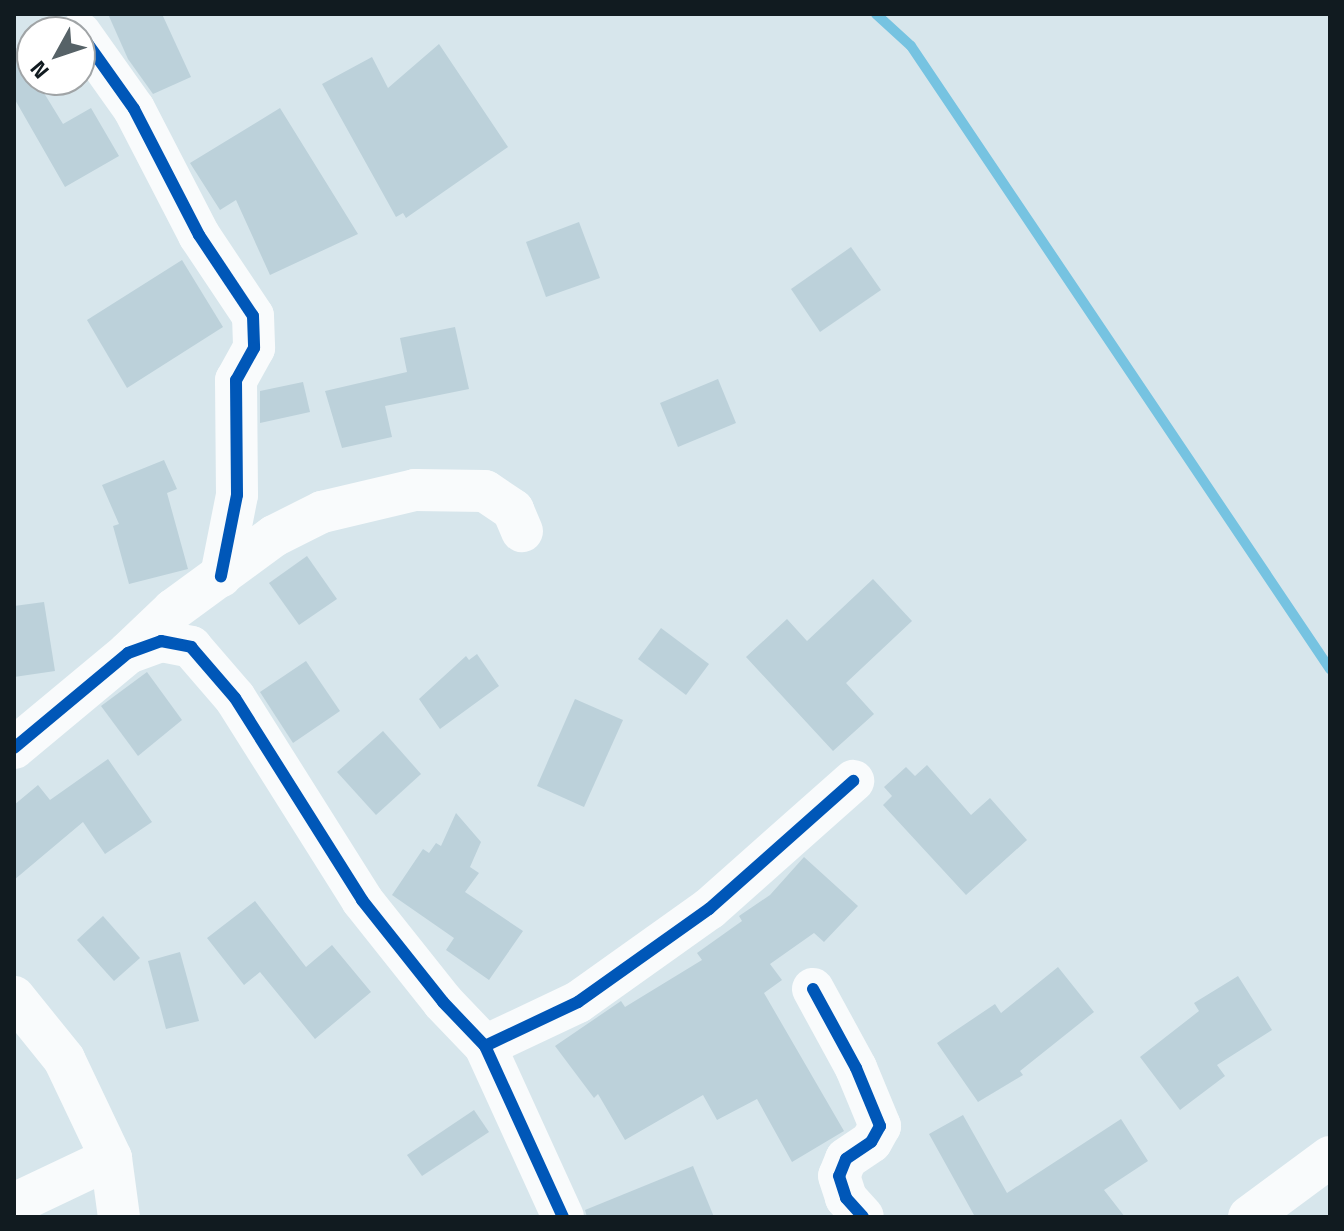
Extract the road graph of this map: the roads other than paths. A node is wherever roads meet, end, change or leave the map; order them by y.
1 (96, 56) edge
2 (522, 531) dead end
3 (221, 576) junction
4 (128, 653) junction
5 (14, 748) edge
6 (853, 781) dead end
7 (813, 989) dead end
8 (14, 997) edge
9 (485, 1046) junction
10 (1330, 1157) edge
11 (111, 1158) junction
12 (14, 1204) edge
13 (119, 1217) edge
14 (563, 1217) edge
15 (863, 1217) edge
16 (1249, 1217) edge

1 - 3 street
2 - 3 street
3 - 4 street
4 - 5 street
4 - 9 street
6 - 9 street
7 - 15 street
8 - 11 street
9 - 14 street
10 - 16 street
11 - 12 street
11 - 13 street

